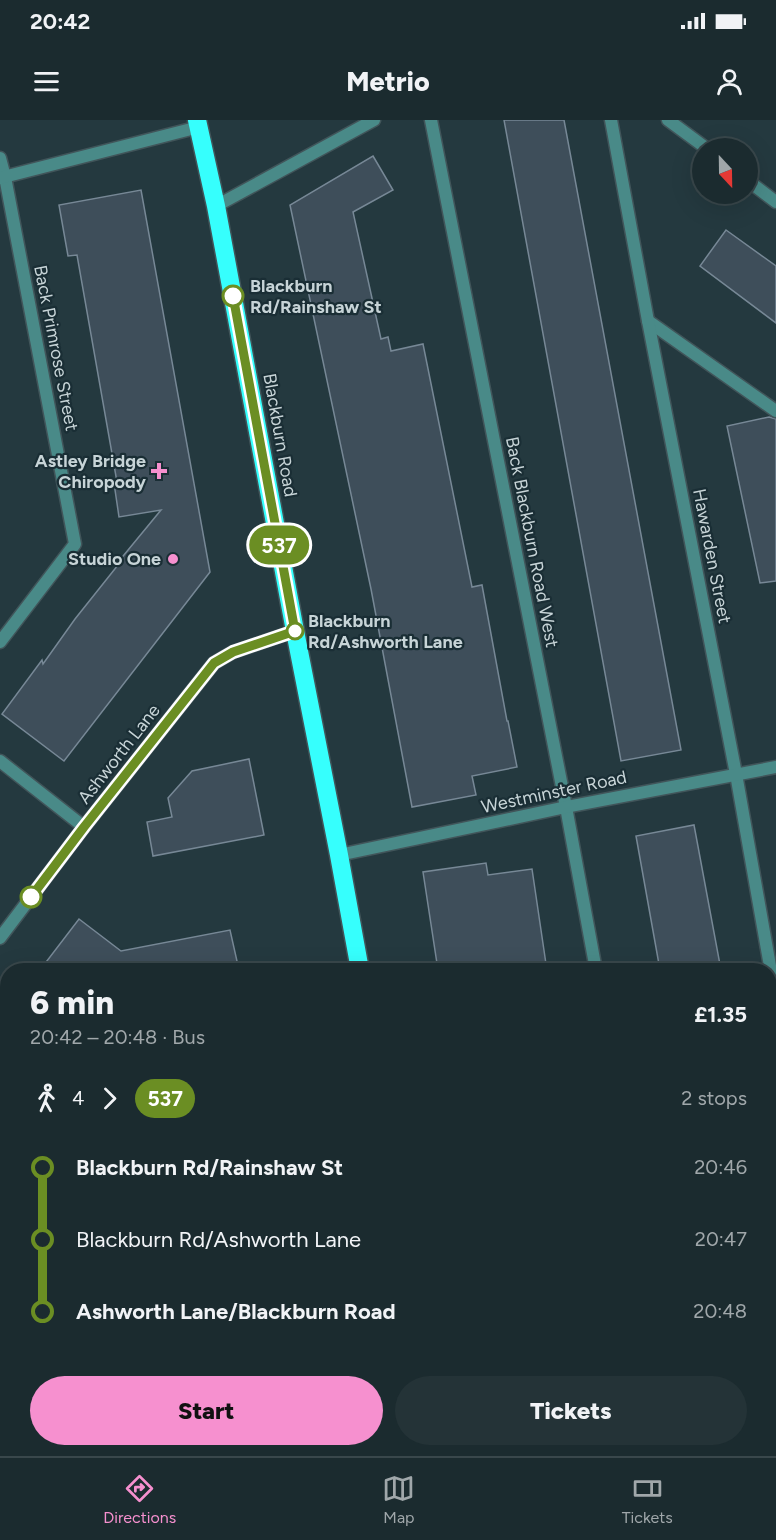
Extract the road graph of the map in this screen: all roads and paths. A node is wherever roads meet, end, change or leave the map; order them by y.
1 (374, 120) edge
2 (431, 120) edge
3 (611, 120) edge
4 (669, 120) edge
5 (198, 124) edge
6 (693, 138) edge
7 (0, 158) edge
8 (2, 178) edge
9 (758, 188) edge
10 (776, 202) edge
11 (216, 206) junction
12 (648, 321) junction
13 (776, 411) edge
14 (295, 631) junction
15 (0, 642) edge
16 (0, 761) edge
17 (776, 767) edge
18 (736, 774) junction
19 (566, 807) junction
20 (84, 827) junction
21 (339, 855) junction
22 (0, 938) edge
23 (359, 963) edge
24 (595, 963) edge
25 (769, 963) edge

1 - 11 street
2 - 19 street, Back Blackburn Road West
3 - 12 street, Hawarden Street
4 - 6 street
5 - 8 street
5 - 11 highway, Blackburn Road
7 - 8 street, Back Primrose Street
8 - 15 street, Back Primrose Street
9 - 10 street
11 - 14 highway, Blackburn Road
12 - 13 street
12 - 18 street, Hawarden Street
14 - 20 street, Ashworth Lane
14 - 21 highway, Blackburn Road
16 - 20 street
17 - 18 street, Westminster Road
18 - 19 street, Westminster Road
18 - 25 street, Hawarden Street
19 - 21 street, Westminster Road
19 - 24 street, Back Blackburn Road West
20 - 22 street, Ashworth Lane
21 - 23 highway, Blackburn Road

